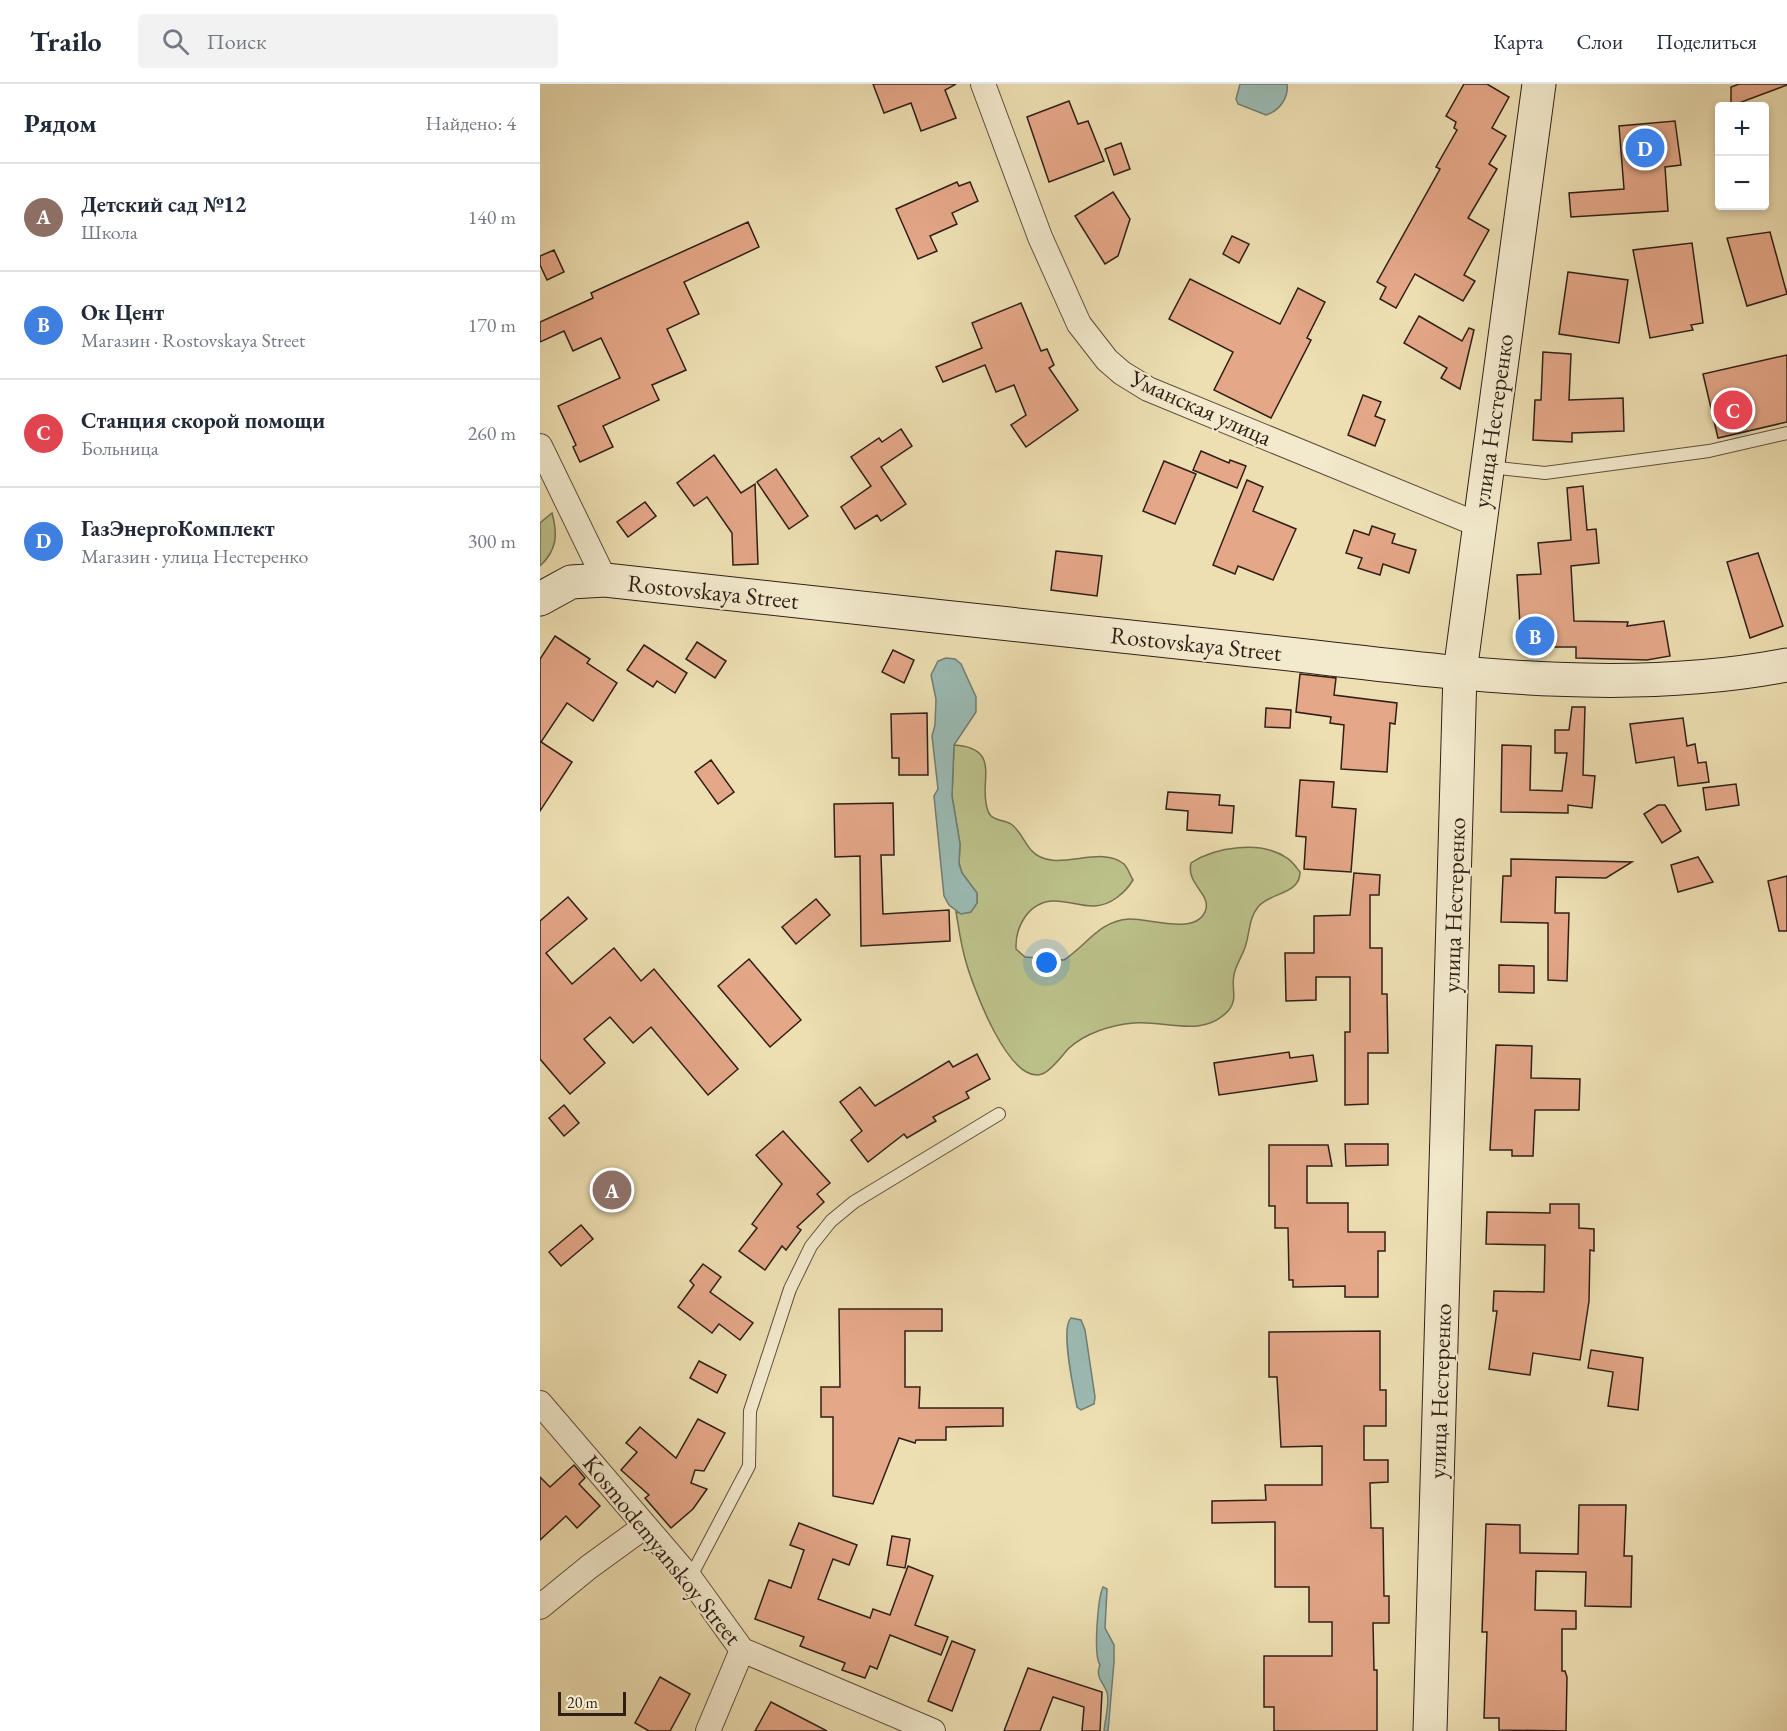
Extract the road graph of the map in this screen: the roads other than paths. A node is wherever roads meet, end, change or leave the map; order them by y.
1 (983, 84) edge
2 (1539, 84) edge
3 (1787, 433) edge
4 (540, 446) edge
5 (1487, 467) junction
6 (1479, 525) junction
7 (605, 580) junction
8 (540, 599) edge
9 (1787, 665) edge
10 (1460, 672) junction
11 (999, 1114) dead end
12 (540, 1403) edge
13 (644, 1527) junction
14 (690, 1578) junction
15 (540, 1606) edge
16 (742, 1650) junction
17 (708, 1731) edge
18 (933, 1731) edge
19 (1430, 1731) edge

1 - 6 street, Уманская улица
2 - 5 street, улица Нестеренко
3 - 5 lane
4 - 7 street
5 - 6 street, улица Нестеренко
6 - 10 street, улица Нестеренко
7 - 8 street, Rostovskaya Street
7 - 10 street, Rostovskaya Street
9 - 10 street, Rostovskaya Street
10 - 19 street, улица Нестеренко
11 - 14 lane
12 - 13 street, Kosmodemyanskoy Street
13 - 14 street, Kosmodemyanskoy Street
13 - 15 street
14 - 16 street, Kosmodemyanskoy Street
16 - 17 street
16 - 18 street, Kosmodemyanskoy Street

